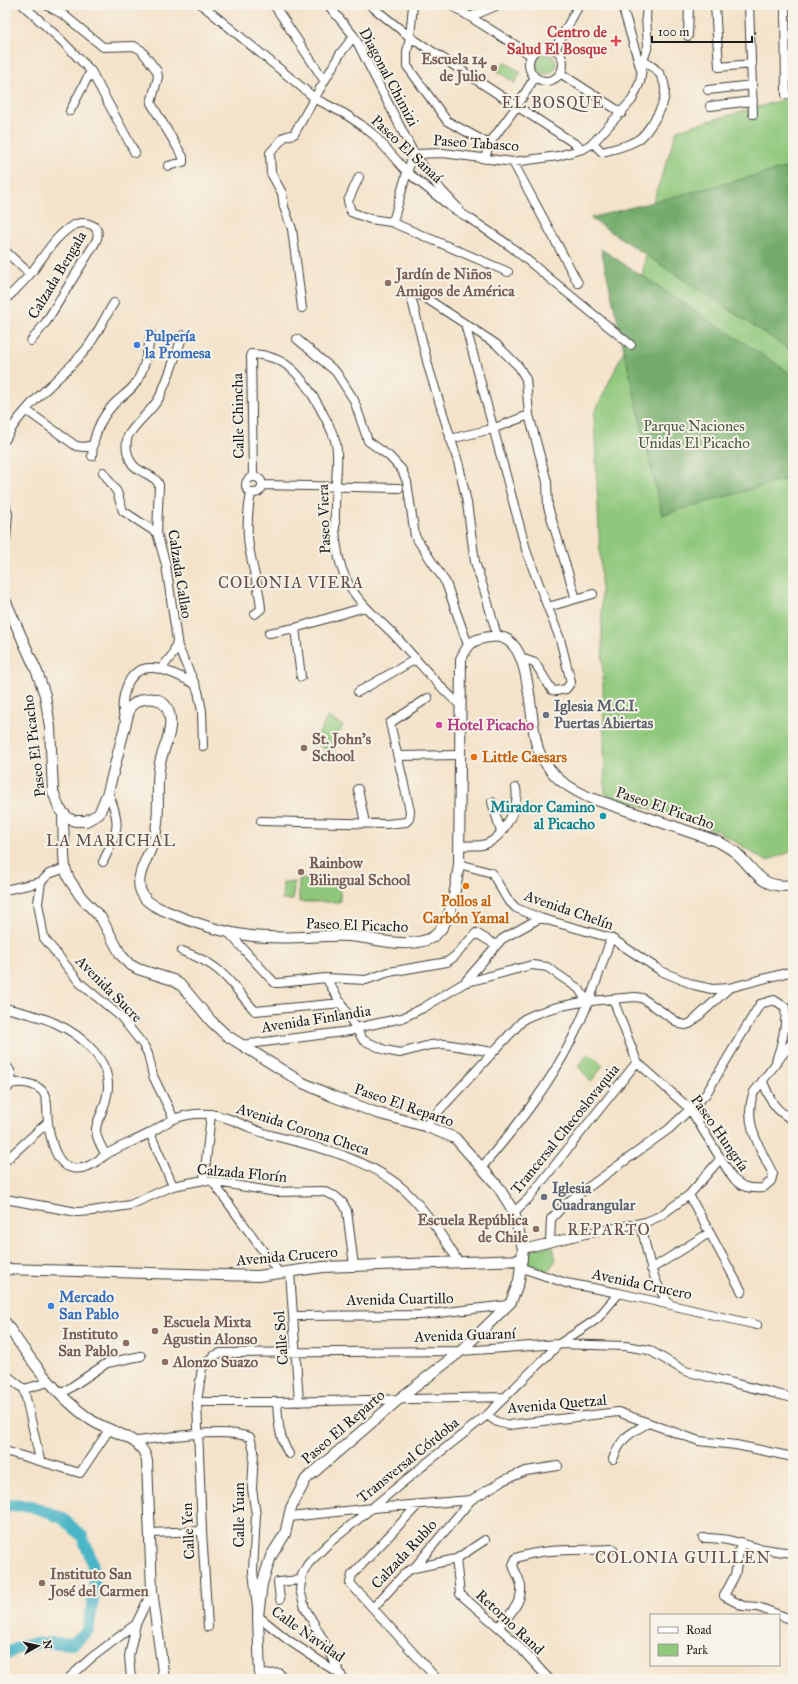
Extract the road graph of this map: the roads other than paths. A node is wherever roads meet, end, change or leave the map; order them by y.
1 (23, 5) edge
2 (46, 5) edge
3 (202, 5) edge
4 (274, 5) edge
5 (328, 5) edge
6 (370, 5) edge
7 (413, 5) edge
8 (451, 5) edge
9 (498, 5) edge
10 (580, 5) edge
11 (622, 5) edge
12 (647, 5) edge
13 (689, 5) edge
14 (715, 5) edge
15 (749, 5) edge
16 (786, 5) edge
17 (470, 17) junction
18 (354, 36) junction
19 (688, 36) dead end
20 (410, 37) junction
21 (555, 49) junction
22 (531, 55) junction
23 (643, 61) junction
24 (752, 64) junction
25 (641, 70) junction
26 (91, 71) junction
27 (560, 73) junction
28 (535, 77) junction
29 (324, 80) junction
30 (753, 85) junction
31 (708, 90) dead end
32 (786, 95) dead end
33 (316, 99) junction
34 (753, 101) junction
35 (517, 106) junction
36 (710, 106) dead end
37 (70, 112) dead end
38 (622, 113) junction
39 (753, 114) dead end
40 (593, 143) junction
41 (488, 144) junction
42 (583, 149) junction
43 (135, 152) dead end
44 (414, 154) junction
45 (485, 159) junction
46 (513, 162) junction
47 (168, 166) dead end
48 (407, 172) junction
49 (359, 177) dead end
50 (469, 218) junction
51 (391, 222) junction
52 (5, 251) edge
53 (508, 272) dead end
54 (30, 274) junction
55 (578, 283) dead end
56 (5, 300) edge
57 (114, 303) dead end
58 (302, 308) dead end
59 (465, 324) junction
60 (151, 334) dead end
61 (183, 335) dead end
62 (297, 339) dead end
63 (31, 341) dead end
64 (631, 344) dead end
65 (251, 354) joint
66 (26, 410) junction
67 (530, 415) junction
68 (492, 429) junction
69 (450, 439) junction
70 (5, 440) edge
71 (93, 445) junction
72 (92, 456) dead end
73 (103, 472) dead end
74 (253, 476) junction
75 (262, 485) junction
76 (336, 487) junction
77 (399, 488) dead end
78 (251, 493) junction
79 (5, 508) edge
80 (157, 534) junction
81 (5, 539) edge
82 (593, 594) dead end
83 (576, 599) junction
84 (5, 600) edge
85 (365, 607) junction
86 (548, 607) junction
87 (255, 614) dead end
88 (294, 628) junction
89 (269, 633) dead end
90 (497, 636) junction
91 (177, 640) junction
92 (468, 645) junction
93 (521, 658) junction
94 (416, 659) junction
95 (161, 669) junction
96 (301, 677) dead end
97 (195, 684) junction
98 (358, 692) dead end
99 (428, 698) dead end
100 (459, 704) junction
101 (125, 722) junction
102 (203, 746) dead end
103 (459, 755) junction
104 (398, 756) junction
105 (516, 788) dead end
106 (358, 789) dead end
107 (108, 792) junction
108 (492, 802) dead end
109 (63, 814) junction
110 (261, 822) dead end
111 (365, 823) junction
112 (502, 832) junction
113 (460, 846) junction
114 (103, 862) dead end
115 (459, 864) junction
116 (65, 868) junction
117 (41, 882) junction
118 (793, 885) edge
119 (5, 890) edge
120 (540, 918) junction
121 (228, 932) junction
122 (611, 938) junction
123 (496, 944) junction
124 (182, 951) dead end
125 (793, 971) edge
126 (326, 978) junction
127 (464, 983) junction
128 (729, 988) junction
129 (613, 999) junction
130 (588, 1002) junction
131 (342, 1003) junction
132 (5, 1008) edge
133 (356, 1028) junction
134 (793, 1041) edge
135 (242, 1045) junction
136 (493, 1052) junction
137 (637, 1062) junction
138 (5, 1065) edge
139 (773, 1069) junction
140 (762, 1082) junction
141 (11, 1084) junction
142 (5, 1091) edge
143 (690, 1109) junction
144 (211, 1114) junction
145 (174, 1119) junction
146 (793, 1120) edge
147 (48, 1122) junction
148 (425, 1126) junction
149 (150, 1133) junction
150 (106, 1155) junction
151 (721, 1158) junction
152 (5, 1161) edge
153 (482, 1167) junction
154 (204, 1180) junction
155 (213, 1182) junction
156 (173, 1186) junction
157 (689, 1195) junction
158 (5, 1199) edge
159 (514, 1212) junction
160 (641, 1223) junction
161 (709, 1233) junction
162 (550, 1242) junction
163 (523, 1248) junction
164 (458, 1261) junction
165 (522, 1264) junction
166 (354, 1266) junction
167 (5, 1269) edge
168 (651, 1269) junction
169 (290, 1272) junction
170 (279, 1273) junction
171 (742, 1292) dead end
172 (619, 1293) junction
173 (508, 1305) junction
174 (670, 1305) junction
175 (293, 1316) junction
176 (5, 1322) edge
177 (757, 1325) dead end
178 (559, 1344) junction
179 (461, 1351) junction
180 (296, 1353) junction
181 (141, 1356) dead end
182 (5, 1374) edge
183 (49, 1382) junction
184 (24, 1389) junction
185 (61, 1394) junction
186 (505, 1398) junction
187 (793, 1398) edge
188 (398, 1400) junction
189 (197, 1402) junction
190 (276, 1402) junction
191 (299, 1402) junction
192 (487, 1415) junction
193 (648, 1424) junction
194 (109, 1430) junction
195 (198, 1434) junction
196 (136, 1442) junction
197 (5, 1451) edge
198 (289, 1454) dead end
199 (792, 1454) edge
200 (613, 1459) dead end
201 (40, 1460) junction
202 (558, 1466) dead end
203 (471, 1500) junction
204 (418, 1505) junction
205 (373, 1508) junction
206 (290, 1517) junction
207 (202, 1531) junction
208 (151, 1534) junction
209 (703, 1538) dead end
210 (485, 1540) dead end
211 (741, 1542) junction
212 (613, 1549) dead end
213 (793, 1553) edge
214 (456, 1559) junction
215 (414, 1568) junction
216 (301, 1580) junction
217 (152, 1591) junction
218 (280, 1599) dead end
219 (372, 1608) junction
220 (777, 1614) edge
221 (780, 1615) edge
222 (258, 1616) junction
223 (793, 1620) edge
224 (136, 1624) junction
225 (208, 1627) dead end
226 (498, 1627) junction
227 (79, 1669) junction
228 (260, 1677) edge
229 (342, 1677) edge
230 (68, 1679) edge
231 (81, 1679) edge
232 (131, 1679) edge
233 (164, 1679) edge
234 (284, 1679) edge
235 (437, 1679) edge
236 (549, 1679) edge

1 - 26 street
2 - 47 street
3 - 33 street, Paseo El Sanaá
4 - 29 street
5 - 18 street, Diagonal Chimizi
6 - 20 street
7 - 20 street
8 - 17 street
9 - 17 street
10 - 21 street
11 - 25 street
12 - 23 street, Paseo Tabasco
13 - 19 street
14 - 24 street
15 - 24 street
16 - 32 street
17 - 22 street
18 - 29 street
18 - 44 street, Diagonal Chimizi
20 - 35 street
20 - 41 street
21 - 22 street
21 - 27 street
22 - 28 street
23 - 25 street, Paseo Tabasco
23 - 40 street
24 - 30 street
25 - 38 street, Paseo Tabasco
26 - 37 street
26 - 43 street
27 - 28 street
27 - 38 street
28 - 35 street
29 - 33 street
30 - 31 street
30 - 34 street
33 - 48 street, Paseo El Sanaá
33 - 58 street
34 - 36 street
34 - 39 street
35 - 41 street
35 - 42 street
38 - 40 street, Paseo Tabasco
40 - 42 street, Paseo Tabasco
41 - 45 street
42 - 46 street, Paseo Tabasco
44 - 45 street, Paseo Tabasco
44 - 48 street
44 - 50 street, Diagonal Chimizi
45 - 46 street, Paseo Tabasco
46 - 55 street
48 - 50 street, Paseo El Sanaá
48 - 51 street
49 - 51 street
50 - 64 street, Paseo El Sanaá
51 - 53 street
52 - 54 street
54 - 56 street
54 - 63 street, Calzada Bengala
57 - 66 street
59 - 67 street
59 - 68 street
59 - 69 street
60 - 71 street
61 - 80 street, Calzada Callao
62 - 92 street
65 - 74 street, Calle Chincha
65 - 76 street, Paseo Viera
66 - 70 street
66 - 71 street
67 - 68 street
67 - 83 street
68 - 69 street
68 - 86 street
69 - 90 street
71 - 72 street
73 - 80 street
74 - 75 street
74 - 78 street
75 - 76 street
75 - 78 street
76 - 77 street
76 - 85 street, Paseo Viera
78 - 87 street
79 - 81 street
80 - 91 street, Calzada Callao
82 - 83 street
83 - 86 street
84 - 109 street, Paseo El Picacho
85 - 88 street
85 - 94 street, Paseo Viera
86 - 93 street
88 - 89 street
88 - 96 street
90 - 92 street
90 - 93 street, Paseo El Picacho
91 - 95 street, Calzada Callao
91 - 97 street
92 - 100 street, Paseo El Picacho
93 - 118 street, Paseo El Picacho
94 - 98 street
94 - 100 street, Paseo Viera
95 - 97 street
95 - 101 street
97 - 102 street
99 - 104 street
100 - 103 street, Paseo El Picacho
101 - 107 street, Paseo El Picacho
101 - 121 street, Paseo El Picacho
103 - 104 street
103 - 113 street, Paseo El Picacho
104 - 111 street
105 - 112 street
106 - 111 street
107 - 109 street, Paseo El Picacho
107 - 114 street
108 - 112 street
109 - 116 street, Paseo El Reparto
110 - 111 street
112 - 113 street
113 - 115 street, Paseo El Picacho
115 - 120 street, Avenida Chelín
115 - 121 street, Paseo El Picacho
116 - 117 street
116 - 135 street, Paseo El Reparto
117 - 119 street
117 - 145 street, Avenida Sucre
120 - 122 street, Avenida Chelín
120 - 123 street
121 - 126 street
122 - 128 street, Avenida Chelín
122 - 130 street
123 - 126 street
123 - 127 street
124 - 131 street
125 - 128 street, Avenida Chelín
126 - 131 street
127 - 130 street, Avenida Finlandia
127 - 133 street, Avenida Finlandia
128 - 129 street
129 - 130 street
129 - 137 street, Paseo Hungría
130 - 136 street
130 - 153 street
131 - 133 street
132 - 150 street
133 - 135 street, Avenida Finlandia
133 - 136 street
134 - 139 street
135 - 148 street, Paseo El Reparto
136 - 148 street
137 - 143 street, Paseo Hungría
137 - 159 street, Trancersal Checoslovaquia
138 - 141 street
139 - 140 street
139 - 143 street
140 - 146 street
140 - 151 street, Paseo Hungría
141 - 142 street
141 - 147 street, Avenida Corona Checa
143 - 151 street, Paseo Hungría
143 - 162 street
144 - 145 street, Avenida Corona Checa
144 - 154 street
144 - 164 street, Avenida Corona Checa
145 - 149 street, Avenida Corona Checa
147 - 150 street, Avenida Corona Checa
147 - 152 street
148 - 153 street, Paseo El Reparto
149 - 150 street, Avenida Corona Checa
149 - 156 street
151 - 157 street
153 - 159 street, Paseo El Reparto
154 - 155 street, Calzada Florín
154 - 156 street, Calzada Florín
155 - 166 street, Calzada Florín
155 - 170 street
156 - 158 street, Calzada Florín
157 - 160 street
157 - 161 street
159 - 163 street, Paseo El Reparto
160 - 162 street
160 - 168 street
161 - 168 street
161 - 171 street
162 - 163 street
163 - 165 street, Paseo El Reparto
164 - 165 street, Avenida Crucero
164 - 166 street, Avenida Crucero
165 - 172 street, Avenida Crucero
165 - 173 street, Paseo El Reparto
166 - 169 street, Avenida Crucero
167 - 170 street, Avenida Crucero
168 - 174 street
169 - 170 street, Avenida Crucero
169 - 175 street, Calle Sol
172 - 174 street, Avenida Crucero
172 - 178 street, Transversal Córdoba
173 - 175 street, Avenida Cuartillo
173 - 179 street, Paseo El Reparto
174 - 177 street, Avenida Crucero
175 - 180 street, Calle Sol
176 - 183 street
178 - 179 street, Avenida Guaraní
178 - 186 street, Transversal Córdoba
178 - 187 street, Avenida Guaraní
179 - 180 street, Avenida Guaraní
179 - 188 street, Paseo El Reparto
180 - 189 street, Avenida Guaraní
180 - 191 street, Calle Sol
181 - 185 street
182 - 184 street
183 - 184 street
183 - 185 street
184 - 201 street
185 - 194 street
186 - 188 street, Avenida Quetzal
186 - 192 street, Transversal Córdoba
188 - 191 street, Avenida Quetzal
188 - 206 street, Paseo El Reparto
189 - 190 street, Avenida Quetzal
189 - 195 street, Avenida Guaraní
190 - 191 street, Avenida Quetzal
190 - 198 street
192 - 193 street, Avenida Quetzal
192 - 205 street, Transversal Córdoba
193 - 199 street, Avenida Quetzal
193 - 200 street
194 - 196 street
194 - 201 street
195 - 196 street
195 - 207 street, Calle Yen
195 - 222 street, Calle Yuan
196 - 208 street
197 - 201 street
202 - 203 street, Calzada Rublo
203 - 204 street
203 - 215 street, Calzada Rublo
204 - 205 street
204 - 219 street
205 - 206 street
205 - 216 street, Transversal Córdoba
206 - 222 street, Paseo El Reparto
207 - 208 street
207 - 225 street, Calle Yen
208 - 217 street
209 - 211 street
210 - 214 street
211 - 213 street
211 - 220 street
212 - 226 street
214 - 215 street
214 - 226 street, Retorno Rand
215 - 219 street, Calzada Rublo
216 - 218 street
216 - 229 street
217 - 224 street
217 - 233 street
219 - 235 street
221 - 223 street
222 - 228 street, Paseo El Reparto
222 - 229 street, Calle Navidad
224 - 227 street
224 - 232 street
226 - 236 street, Retorno Rand
227 - 230 street
227 - 231 street
228 - 234 street

